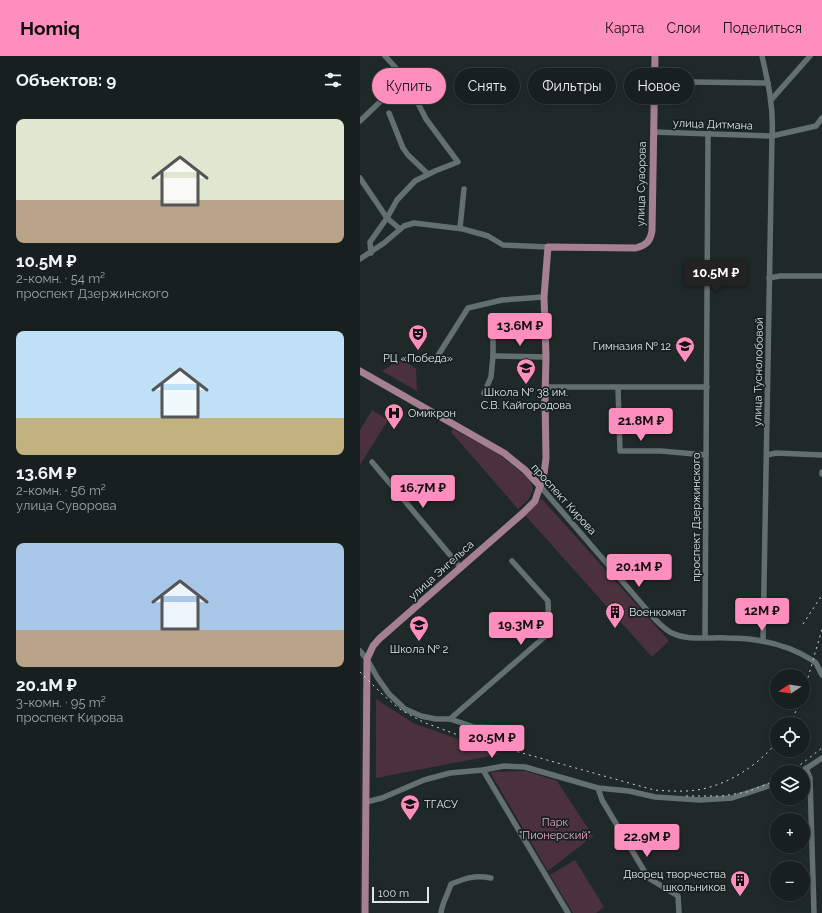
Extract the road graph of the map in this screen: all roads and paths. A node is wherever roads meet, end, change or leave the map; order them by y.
1 (385, 56) edge
2 (655, 56) edge
3 (762, 56) edge
4 (810, 56) edge
5 (396, 68) edge
6 (694, 82) edge
7 (768, 84) junction
8 (771, 100) junction
9 (378, 104) edge
10 (418, 104) edge
11 (389, 113) dead end
12 (822, 118) edge
13 (360, 121) edge
14 (653, 132) junction
15 (708, 133) junction
16 (772, 136) junction
17 (428, 174) junction
18 (360, 178) edge
19 (362, 187) edge
20 (464, 189) dead end
21 (387, 218) junction
22 (460, 228) junction
23 (400, 229) junction
24 (548, 247) junction
25 (371, 253) junction
26 (360, 260) edge
27 (822, 276) edge
28 (769, 278) junction
29 (544, 297) junction
30 (493, 340) dead end
31 (493, 356) junction
32 (437, 357) dead end
33 (546, 357) junction
34 (360, 372) edge
35 (545, 387) junction
36 (707, 387) junction
37 (618, 388) junction
38 (484, 393) dead end
39 (706, 455) junction
40 (767, 455) junction
41 (822, 455) edge
42 (372, 462) dead end
43 (540, 486) junction
44 (512, 561) dead end
45 (461, 568) junction
46 (705, 637) junction
47 (763, 641) junction
48 (360, 651) edge
49 (367, 659) junction
50 (822, 675) edge
51 (450, 720) junction
52 (505, 728) dead end
53 (822, 758) edge
54 (810, 766) edge
55 (483, 770) junction
56 (810, 778) edge
57 (770, 785) edge
58 (598, 788) junction
59 (366, 802) junction
60 (363, 856) edge
61 (491, 878) dead end
62 (365, 913) edge
63 (441, 913) edge
64 (568, 913) edge
65 (679, 913) edge
66 (814, 913) edge

1 - 5 street
2 - 14 main road, улица Суворова
3 - 7 street, улица Туснолобовой
4 - 8 street
6 - 7 street
7 - 8 street, улица Туснолобовой
8 - 16 street, улица Туснолобовой
9 - 13 street
10 - 17 street
11 - 17 street
12 - 16 street, улица Дитмана
14 - 15 street, улица Дитмана
14 - 24 main road, улица Суворова
15 - 16 street, улица Дитмана
15 - 36 street, проспект Дзержинского
16 - 28 street, улица Туснолобовой
17 - 21 street
18 - 19 street
19 - 21 street
20 - 22 street
21 - 23 street
21 - 25 street
22 - 23 street
22 - 24 street
23 - 25 street
24 - 29 main road
25 - 26 street
27 - 28 street
28 - 40 street, улица Туснолобовой
29 - 32 street
29 - 33 main road
30 - 31 street
31 - 33 street
31 - 38 street
33 - 35 main road
34 - 43 main road, проспект Кирова
35 - 37 street
35 - 43 main road
36 - 37 street
36 - 39 street, проспект Дзержинского
37 - 39 street
39 - 46 street, проспект Дзержинского
40 - 41 street
40 - 47 street, улица Туснолобовой
42 - 45 street
43 - 45 main road, улица Энгельса
43 - 46 street, проспект Кирова
44 - 51 street
45 - 49 main road, улица Энгельса
46 - 47 street, проспект Кирова
47 - 50 street, проспект Кирова
48 - 49 street
49 - 51 street
49 - 59 main road
51 - 52 street
53 - 54 street
55 - 58 street
55 - 59 street
55 - 64 street
56 - 66 street
57 - 58 street
58 - 65 street
59 - 60 main road
60 - 62 main road
61 - 63 street

